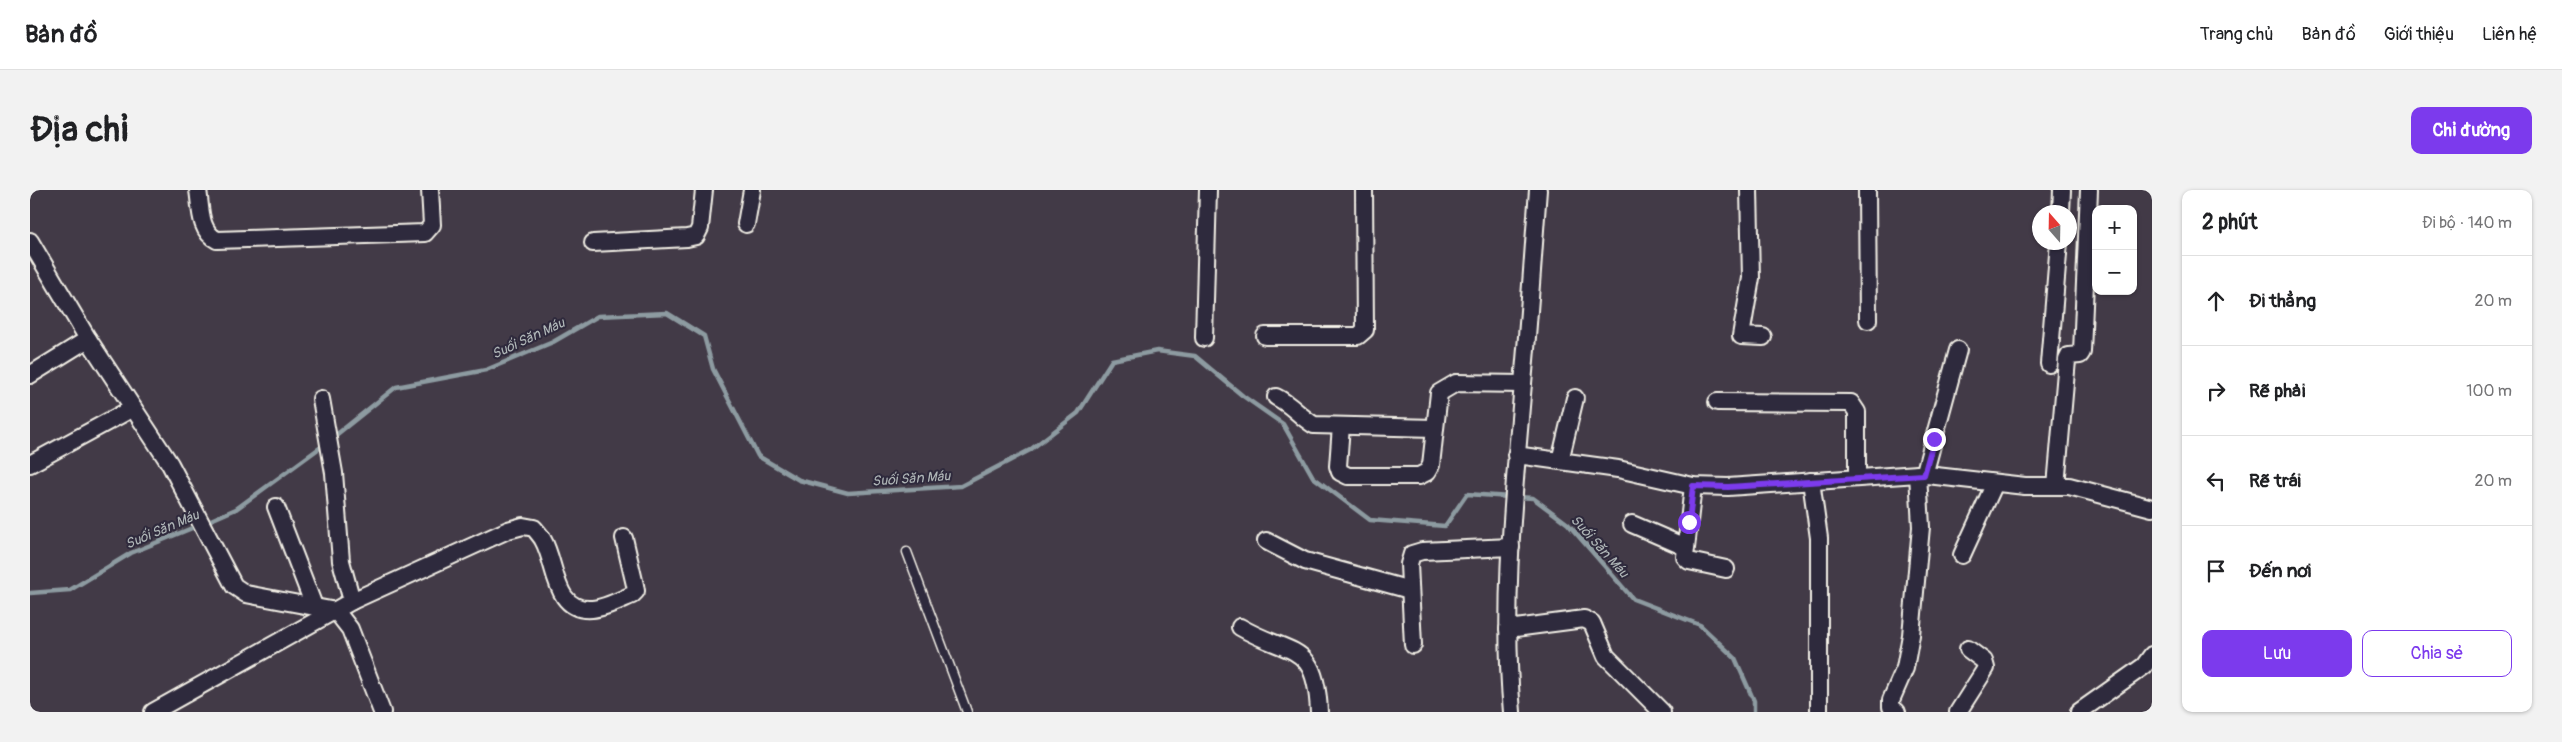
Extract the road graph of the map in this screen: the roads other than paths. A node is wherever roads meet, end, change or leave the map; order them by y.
1 (198, 190) edge
2 (430, 190) edge
3 (704, 190) edge
4 (752, 190) edge
5 (1208, 190) edge
6 (1364, 190) edge
7 (1538, 190) edge
8 (1749, 190) edge
9 (1867, 190) edge
10 (2062, 190) edge
11 (2089, 190) edge
12 (2061, 205) edge
13 (746, 224) dead end
14 (30, 241) edge
15 (593, 243) dead end
16 (2058, 250) edge
17 (1868, 320) dead end
18 (1265, 336) dead end
19 (1763, 337) dead end
20 (1204, 338) dead end
21 (88, 339) junction
22 (1958, 350) dead end
23 (2050, 364) dead end
24 (30, 375) edge
25 (1523, 384) junction
26 (1276, 397) dead end
27 (1575, 398) dead end
28 (321, 399) dead end
29 (1717, 402) dead end
30 (133, 408) junction
31 (1340, 426) junction
32 (1435, 428) junction
33 (1516, 454) junction
34 (1560, 461) junction
35 (30, 464) edge
36 (1921, 474) junction
37 (1857, 478) junction
38 (1811, 481) junction
39 (1995, 482) junction
40 (1693, 486) junction
41 (2056, 486) junction
42 (276, 507) dead end
43 (2152, 508) edge
44 (1632, 524) dead end
45 (624, 538) dead end
46 (1266, 541) dead end
47 (1511, 547) junction
48 (1685, 547) junction
49 (907, 552) dead end
50 (1962, 556) dead end
51 (1726, 569) dead end
52 (1410, 590) junction
53 (352, 601) junction
54 (314, 606) junction
55 (336, 611) junction
56 (1240, 626) dead end
57 (1508, 629) junction
58 (1413, 645) dead end
59 (1968, 649) dead end
60 (2152, 655) edge
61 (153, 712) edge
62 (382, 712) edge
63 (967, 712) edge
64 (1319, 712) edge
65 (1512, 712) edge
66 (1662, 712) edge
67 (1819, 712) edge
68 (1897, 712) edge
69 (1958, 712) edge
70 (2079, 712) edge

1 - 2 street
3 - 15 street
4 - 13 street
5 - 20 street
6 - 18 street
7 - 25 street
8 - 19 street
9 - 17 street
10 - 12 street
11 - 41 street
14 - 21 street
16 - 23 street
21 - 24 street
21 - 30 street
22 - 36 street
25 - 32 street
25 - 33 street
26 - 31 street
27 - 34 street
28 - 53 street
29 - 37 street
30 - 35 street
30 - 54 street
31 - 32 street
31 - 32 street
33 - 34 street
33 - 47 street
34 - 40 street
36 - 37 street
36 - 39 street
36 - 68 street
37 - 38 street
38 - 40 street
38 - 67 street
39 - 41 street
39 - 50 street
40 - 48 street
41 - 43 street
42 - 54 street
44 - 48 street
45 - 53 street
46 - 52 street
47 - 52 street
47 - 57 street
48 - 51 street
49 - 63 lane
52 - 58 street
53 - 55 street
54 - 55 street
55 - 61 street
55 - 62 street
56 - 64 street
57 - 65 street
57 - 66 street
59 - 69 street
60 - 70 street

